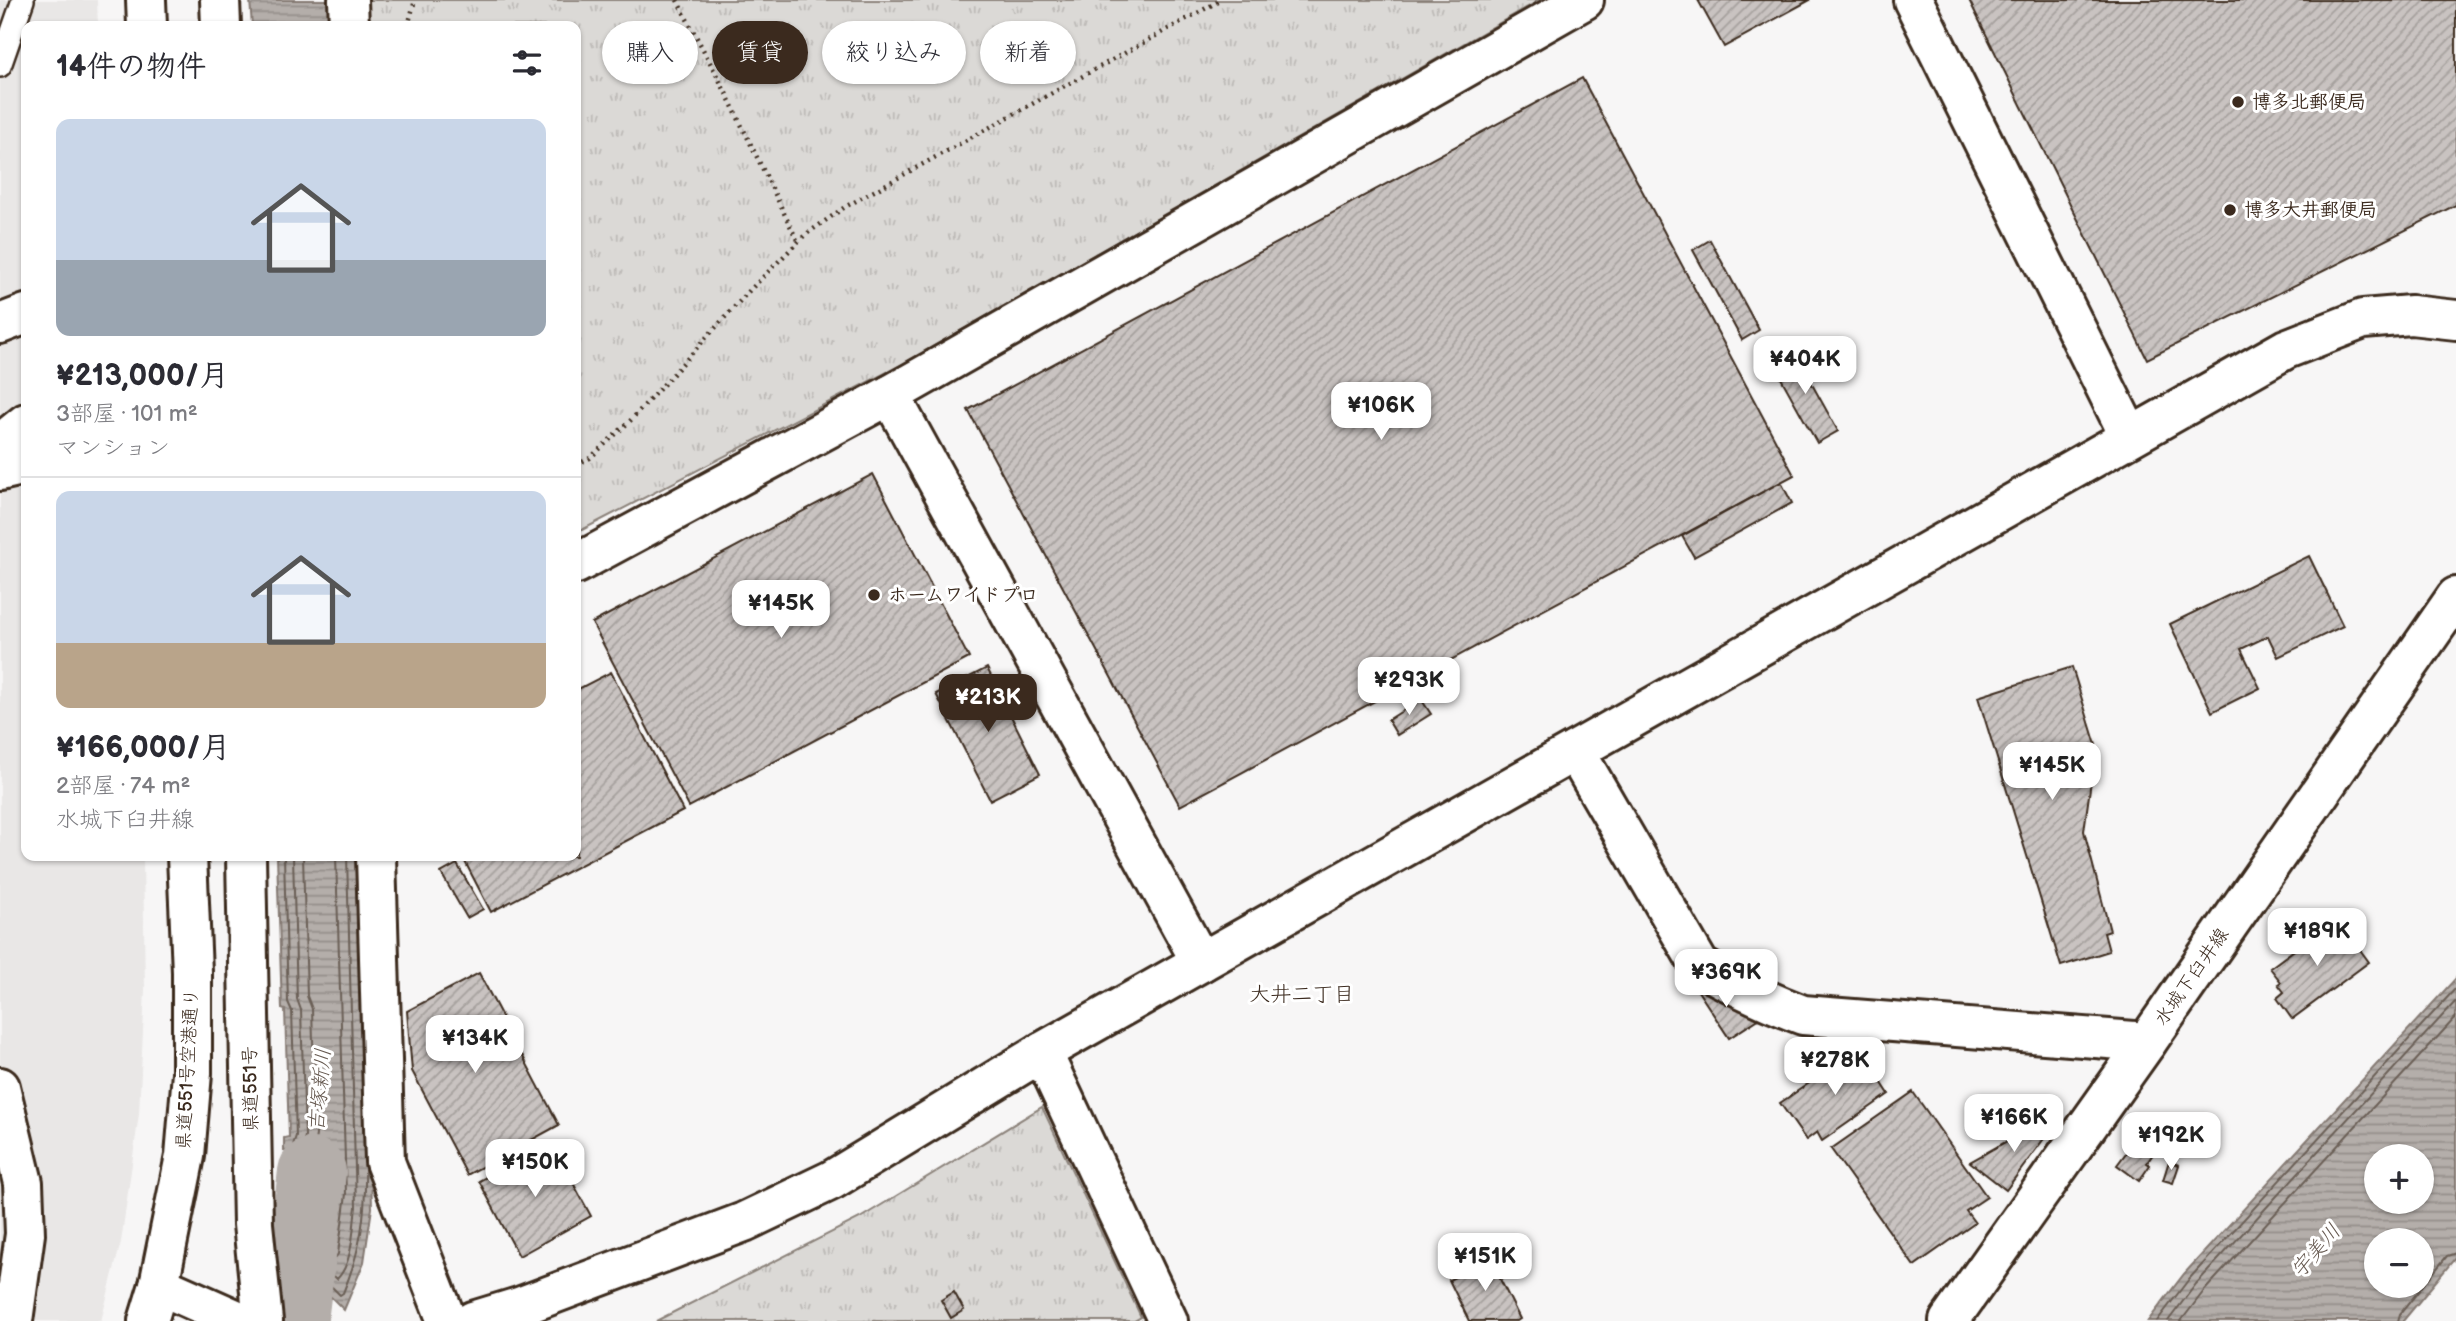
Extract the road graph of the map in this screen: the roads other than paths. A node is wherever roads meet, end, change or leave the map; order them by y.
1 (23, 0) edge
2 (146, 0) edge
3 (220, 0) edge
4 (348, 0) edge
5 (1584, 0) edge
6 (1913, 0) edge
7 (147, 21) edge
8 (221, 21) edge
9 (349, 21) edge
10 (0, 66) edge
11 (21, 316) edge
12 (2456, 320) edge
13 (0, 324) edge
14 (890, 395) junction
15 (21, 427) edge
16 (2130, 435) junction
17 (0, 444) edge
18 (21, 466) edge
19 (0, 471) edge
20 (581, 561) edge
21 (2456, 597) edge
22 (1575, 751) junction
23 (187, 861) edge
24 (246, 861) edge
25 (376, 861) edge
26 (1201, 962) junction
27 (2147, 1042) junction
28 (1042, 1052) junction
29 (0, 1087) edge
30 (159, 1285) junction
31 (521, 1314) edge
32 (229, 1316) edge
33 (13, 1321) edge
34 (148, 1321) edge
35 (263, 1321) edge
36 (447, 1321) edge
37 (473, 1321) edge
38 (1168, 1321) edge
39 (1949, 1321) edge

1 - 10 lane
2 - 7 street
3 - 8 street
4 - 9 street
5 - 14 street
6 - 16 street
11 - 13 street
12 - 16 street
14 - 20 street
14 - 26 street
15 - 17 street
16 - 22 street
18 - 19 street
21 - 27 street, 水城下臼井線
22 - 26 street
22 - 27 street
23 - 30 street, 県道551号空港通り
24 - 35 street, 県道551号
25 - 36 street
26 - 28 street
27 - 39 street, 水城下臼井線
28 - 31 street
28 - 38 street
29 - 33 street
30 - 32 street
30 - 34 street, 県道551号空港通り
31 - 37 street

